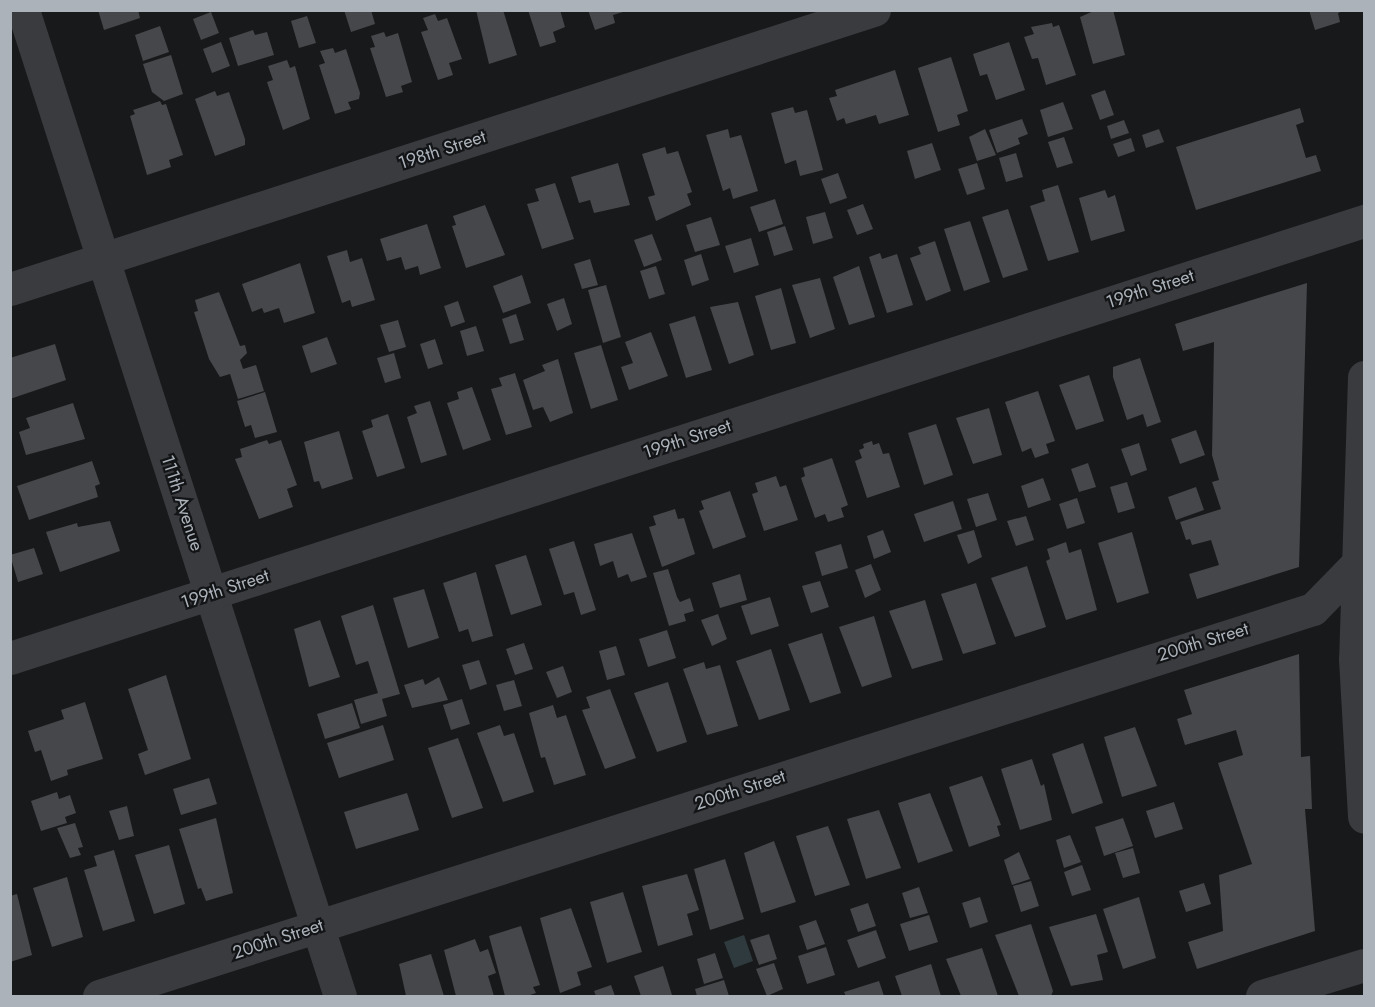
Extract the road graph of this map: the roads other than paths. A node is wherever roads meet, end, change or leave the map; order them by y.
1 (23, 10) edge
2 (874, 10) edge
3 (826, 18) edge
4 (1365, 221) edge
5 (103, 260) junction
6 (10, 289) edge
7 (1365, 377) edge
8 (1361, 561) edge
9 (211, 593) junction
10 (10, 658) edge
11 (1365, 817) edge
12 (317, 926) junction
13 (1365, 965) edge
14 (99, 996) edge
15 (340, 996) edge
16 (1262, 996) edge

1 - 5 street, 111th Avenue
2 - 3 street, 198th Street
3 - 5 street, 198th Street
4 - 9 street, 199th Street
5 - 6 street, 198th Street
5 - 9 street, 111th Avenue
7 - 8 street
8 - 11 street
8 - 12 street, 200th Street
9 - 10 street, 199th Street
9 - 12 street, 111th Avenue
12 - 14 street, 200th Street
12 - 15 street, 111th Avenue
13 - 16 street

